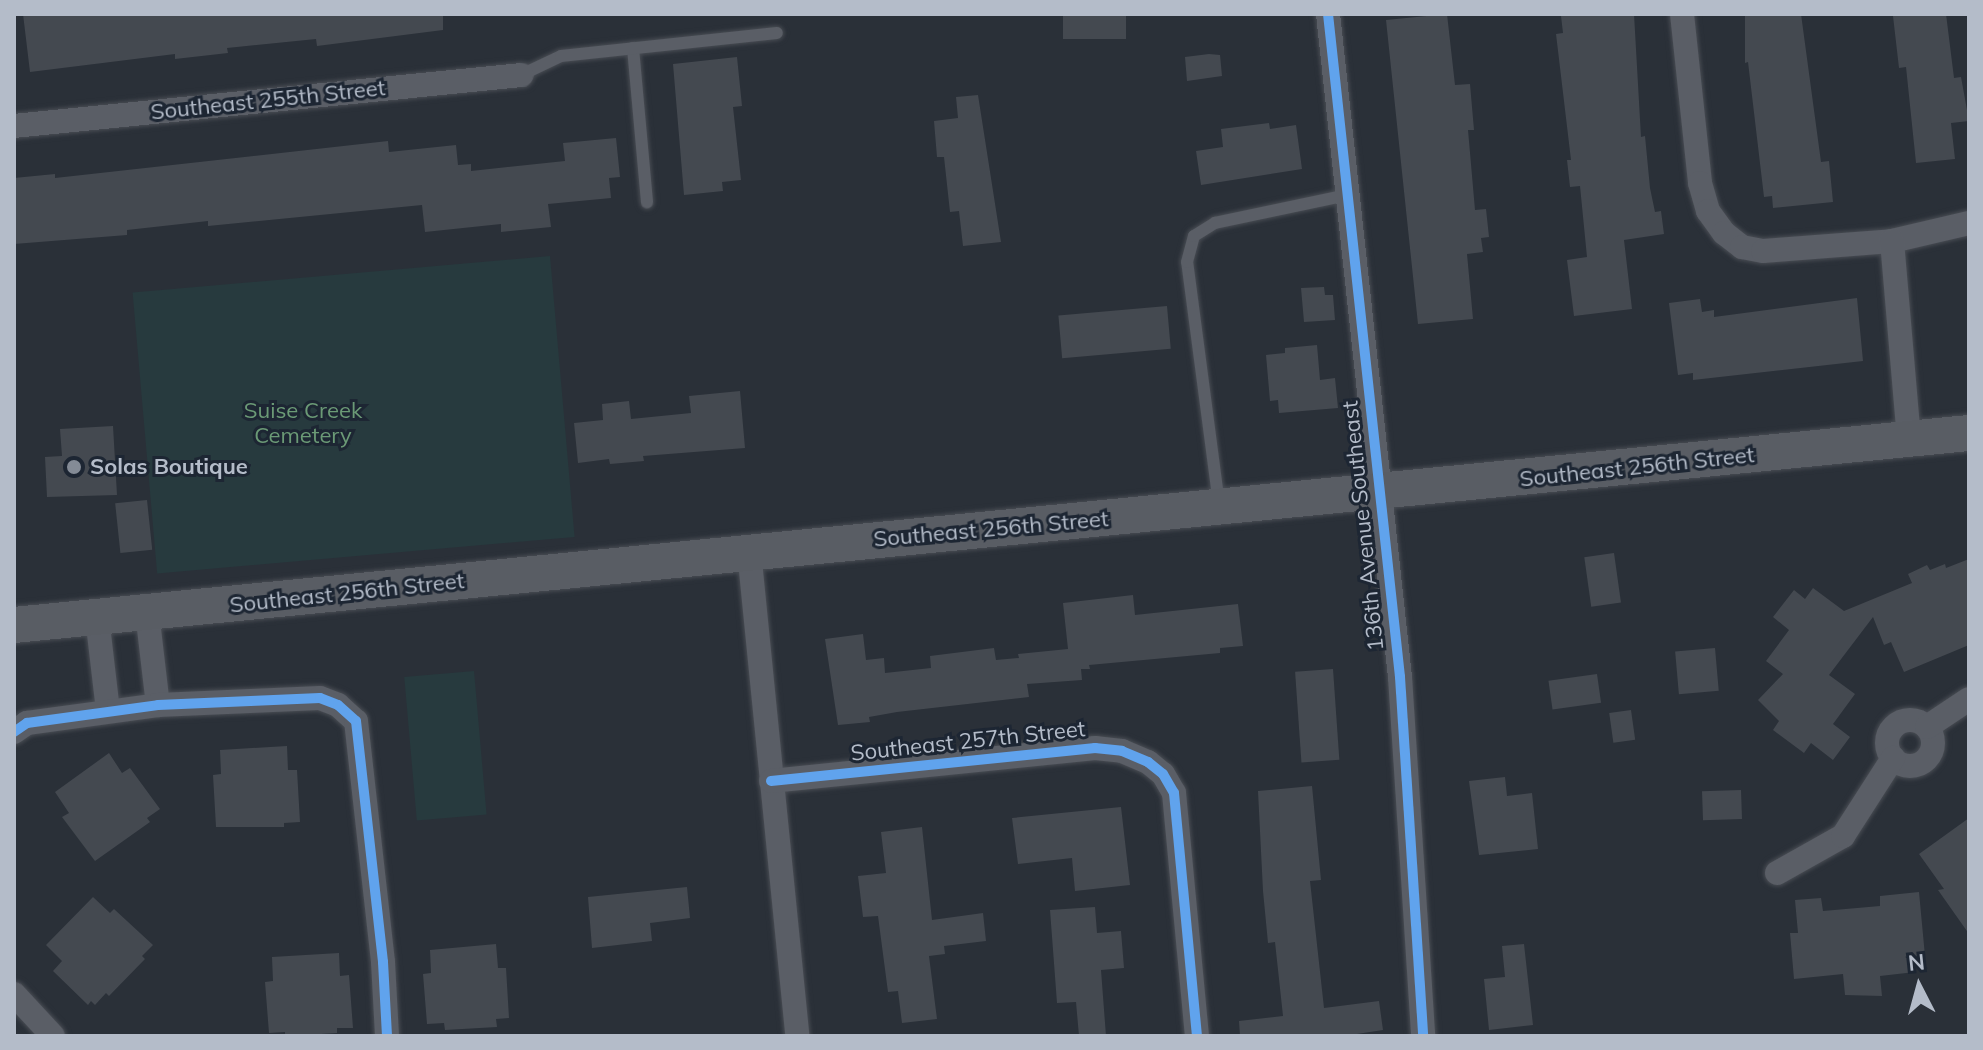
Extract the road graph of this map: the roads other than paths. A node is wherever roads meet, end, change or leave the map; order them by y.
1 (1328, 14) edge
2 (1682, 14) edge
3 (777, 33) dead end
4 (633, 48) junction
5 (521, 75) joint
6 (14, 126) edge
7 (1348, 195) junction
8 (647, 202) dead end
9 (1969, 223) edge
10 (1892, 241) junction
11 (1969, 433) edge
12 (1909, 439) junction
13 (1380, 493) junction
14 (1219, 508) junction
15 (749, 551) junction
16 (147, 612) junction
17 (97, 617) junction
18 (14, 625) edge
19 (1969, 699) edge
20 (158, 705) junction
21 (108, 711) junction
22 (14, 732) edge
23 (771, 781) junction
24 (1777, 873) dead end
25 (14, 994) edge
26 (53, 1036) edge
27 (387, 1036) edge
28 (797, 1036) edge
29 (1197, 1036) edge
30 (1423, 1036) edge

1 - 7 street, 136th Avenue Southeast
2 - 10 street
3 - 4 lane
4 - 5 lane
4 - 8 lane
5 - 6 street, Southeast 255th Street
7 - 13 street, 136th Avenue Southeast
7 - 14 lane
9 - 10 street
10 - 12 street
11 - 12 main road, Southeast 256th Street
12 - 13 main road, Southeast 256th Street
13 - 14 main road, Southeast 256th Street
13 - 30 street, 136th Avenue Southeast
14 - 15 main road, Southeast 256th Street
15 - 16 main road, Southeast 256th Street
15 - 23 street
16 - 17 main road, Southeast 256th Street
16 - 20 street
17 - 18 main road, Southeast 256th Street
17 - 21 street
19 - 24 street
20 - 21 street
20 - 27 street
21 - 22 street
23 - 28 street
23 - 29 street, Southeast 257th Street
25 - 26 street

